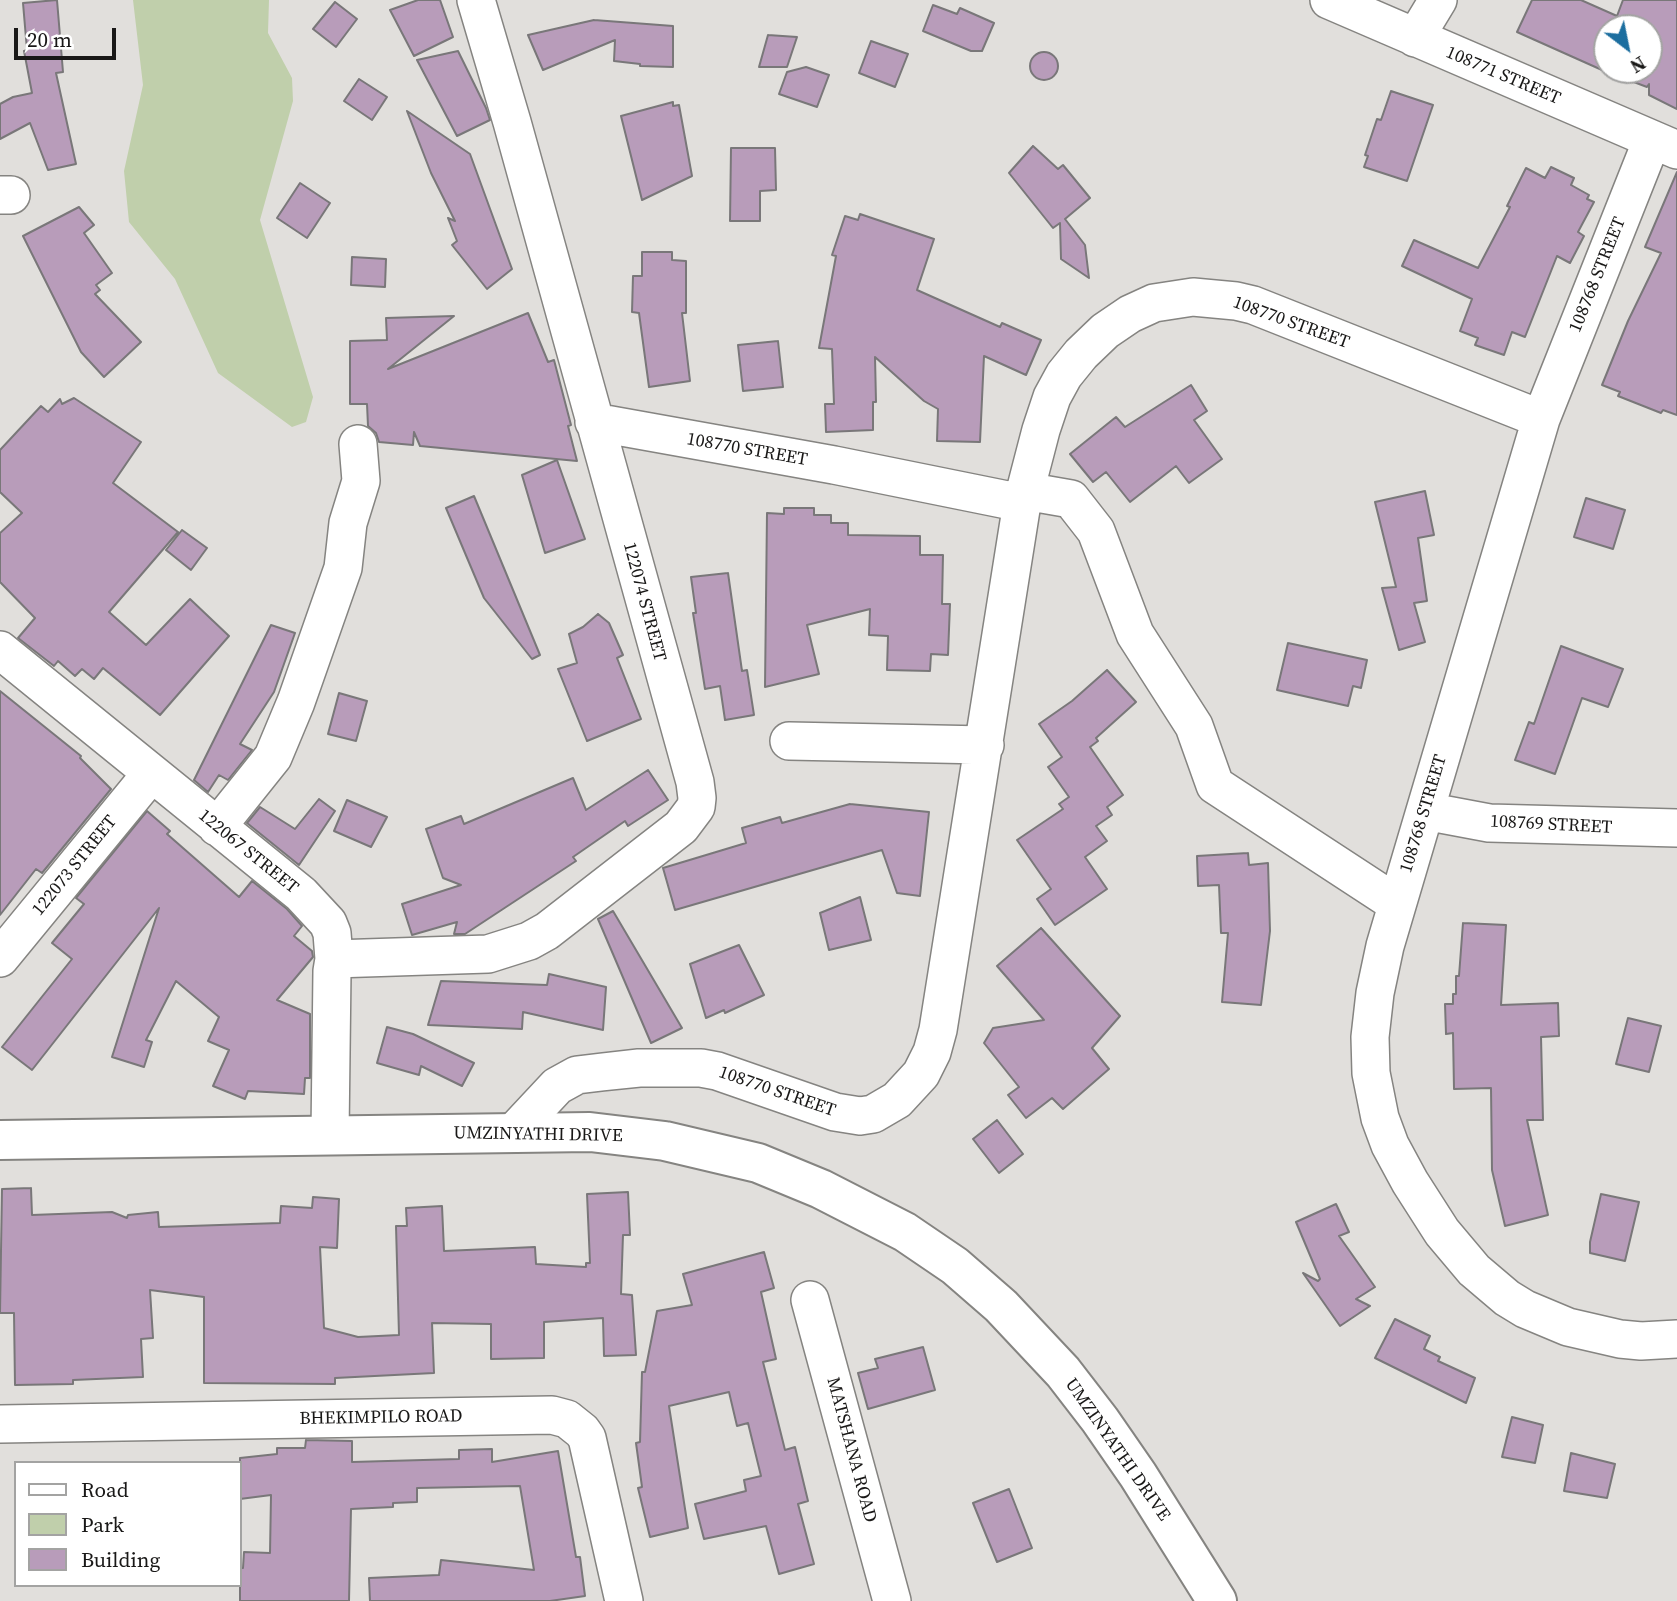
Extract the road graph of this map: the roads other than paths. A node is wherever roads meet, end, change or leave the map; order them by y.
1 (476, 0) edge
2 (1329, 0) edge
3 (1438, 0) edge
4 (1416, 38) junction
5 (1665, 145) edge
6 (1541, 419) junction
7 (594, 422) junction
8 (358, 444) dead end
9 (1024, 497) junction
10 (1, 653) edge
11 (789, 741) dead end
12 (985, 745) junction
13 (150, 774) junction
14 (1425, 811) junction
15 (217, 827) junction
16 (1677, 828) edge
17 (1397, 904) junction
18 (0, 958) edge
19 (334, 959) junction
20 (514, 1132) junction
21 (330, 1134) junction
22 (0, 1139) edge
23 (810, 1300) dead end
24 (1677, 1339) edge
25 (0, 1424) edge
26 (624, 1601) edge
27 (892, 1601) edge
28 (1217, 1601) edge

1 - 7 street, 122074 STREET
2 - 4 street, 108771 STREET
3 - 4 street
4 - 5 street, 108771 STREET
5 - 6 street, 108768 STREET
6 - 9 street, 108770 STREET
6 - 14 street, 108768 STREET
7 - 9 street, 108770 STREET
7 - 19 street, 122074 STREET
8 - 15 street
9 - 12 street, 108770 STREET
9 - 17 street
10 - 13 street, 122067 STREET
11 - 12 street
12 - 20 street, 108770 STREET
13 - 15 street, 122067 STREET
13 - 18 street, 122073 STREET
14 - 16 street, 108769 STREET
14 - 17 street, 108768 STREET
15 - 19 street, 122067 STREET
17 - 24 street, 108768 STREET
19 - 21 street, 122067 STREET
20 - 21 street, UMZINYATHI DRIVE
20 - 28 street, UMZINYATHI DRIVE
21 - 22 street, UMZINYATHI DRIVE
23 - 27 street, MATSHANA ROAD
25 - 26 street, BHEKIMPILO ROAD

